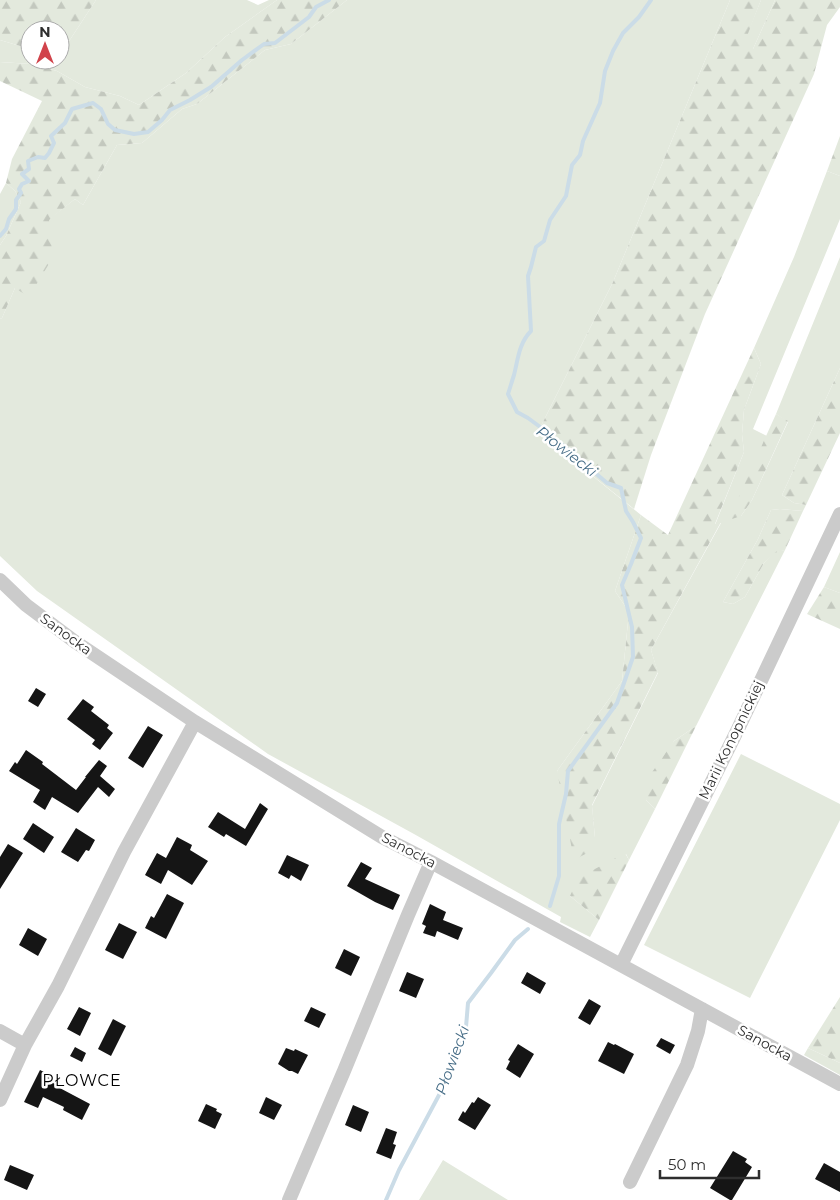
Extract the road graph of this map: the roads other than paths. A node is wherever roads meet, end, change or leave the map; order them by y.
1 (840, 514) edge
2 (0, 580) edge
3 (195, 722) junction
4 (431, 862) junction
5 (621, 965) junction
6 (702, 1009) junction
7 (0, 1031) edge
8 (25, 1045) junction
9 (840, 1084) edge
10 (0, 1100) edge
11 (630, 1182) dead end
12 (290, 1200) edge

1 - 5 street, Marii Konopnickiej
2 - 3 street, Sanocka
3 - 4 street, Sanocka
3 - 8 street
4 - 5 street, Sanocka
4 - 12 street
5 - 6 street, Sanocka
6 - 9 street, Sanocka
6 - 11 street
7 - 8 street
8 - 10 street

